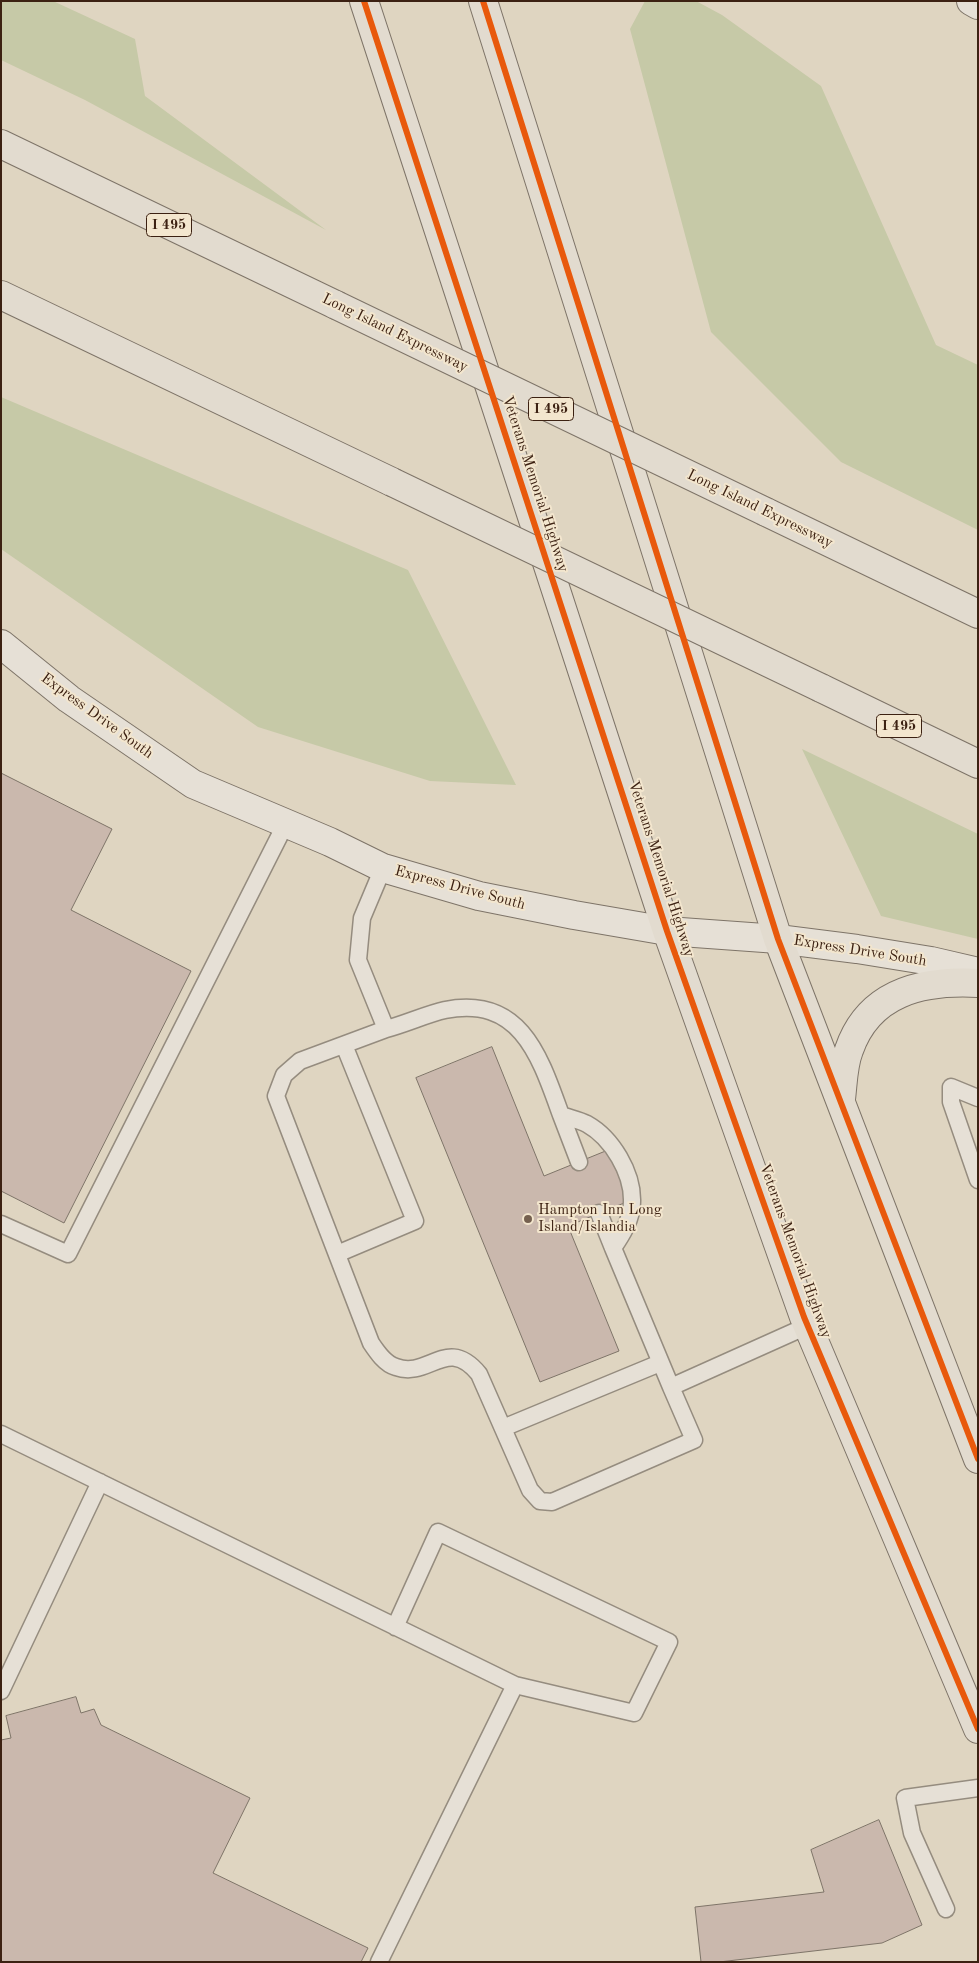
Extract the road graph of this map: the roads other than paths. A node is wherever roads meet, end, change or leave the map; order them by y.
1 (364, 1) edge
2 (483, 1) edge
3 (971, 1) edge
4 (978, 4) edge
5 (1, 144) edge
6 (1, 295) edge
7 (978, 614) edge
8 (1, 644) edge
9 (978, 764) edge
10 (286, 823) junction
11 (383, 868) junction
12 (667, 931) junction
13 (778, 939) junction
14 (978, 972) edge
15 (978, 983) edge
16 (386, 1029) junction
17 (344, 1045) junction
18 (978, 1098) edge
19 (841, 1101) junction
20 (561, 1115) junction
21 (579, 1162) dead end
22 (978, 1180) edge
23 (599, 1213) dead end
24 (1, 1224) edge
25 (613, 1248) junction
26 (337, 1254) junction
27 (807, 1326) junction
28 (660, 1363) junction
29 (671, 1387) junction
30 (972, 1426) edge
31 (503, 1428) junction
32 (1, 1434) edge
33 (978, 1459) edge
34 (100, 1482) junction
35 (395, 1626) junction
36 (515, 1685) junction
37 (1, 1690) edge
38 (978, 1729) edge
39 (978, 1788) edge
40 (946, 1909) dead end
41 (379, 1962) edge

1 - 12 highway, Veterans Memorial Highway
2 - 13 highway
3 - 4 main road
5 - 7 highway, Long Island Expressway / I 495, bridge
6 - 9 highway, I 495, bridge
8 - 10 main road, Express Drive South
10 - 11 main road, Express Drive South
10 - 24 lane
11 - 12 main road, Express Drive South
11 - 16 lane
12 - 13 main road, Express Drive South
12 - 27 highway, Veterans Memorial Highway
13 - 14 main road, Express Drive South
13 - 19 highway
15 - 19 highway
16 - 17 lane
16 - 20 lane
17 - 26 lane
17 - 26 lane
18 - 22 lane
19 - 30 highway
20 - 21 lane
20 - 25 lane
23 - 25 lane
25 - 28 lane
26 - 31 lane
27 - 29 lane
27 - 38 highway, Veterans Memorial Highway
28 - 29 lane
28 - 31 lane
29 - 31 lane
30 - 33 highway
32 - 34 lane
34 - 35 lane
34 - 37 lane
35 - 36 lane
35 - 36 lane
36 - 41 lane
39 - 40 lane

